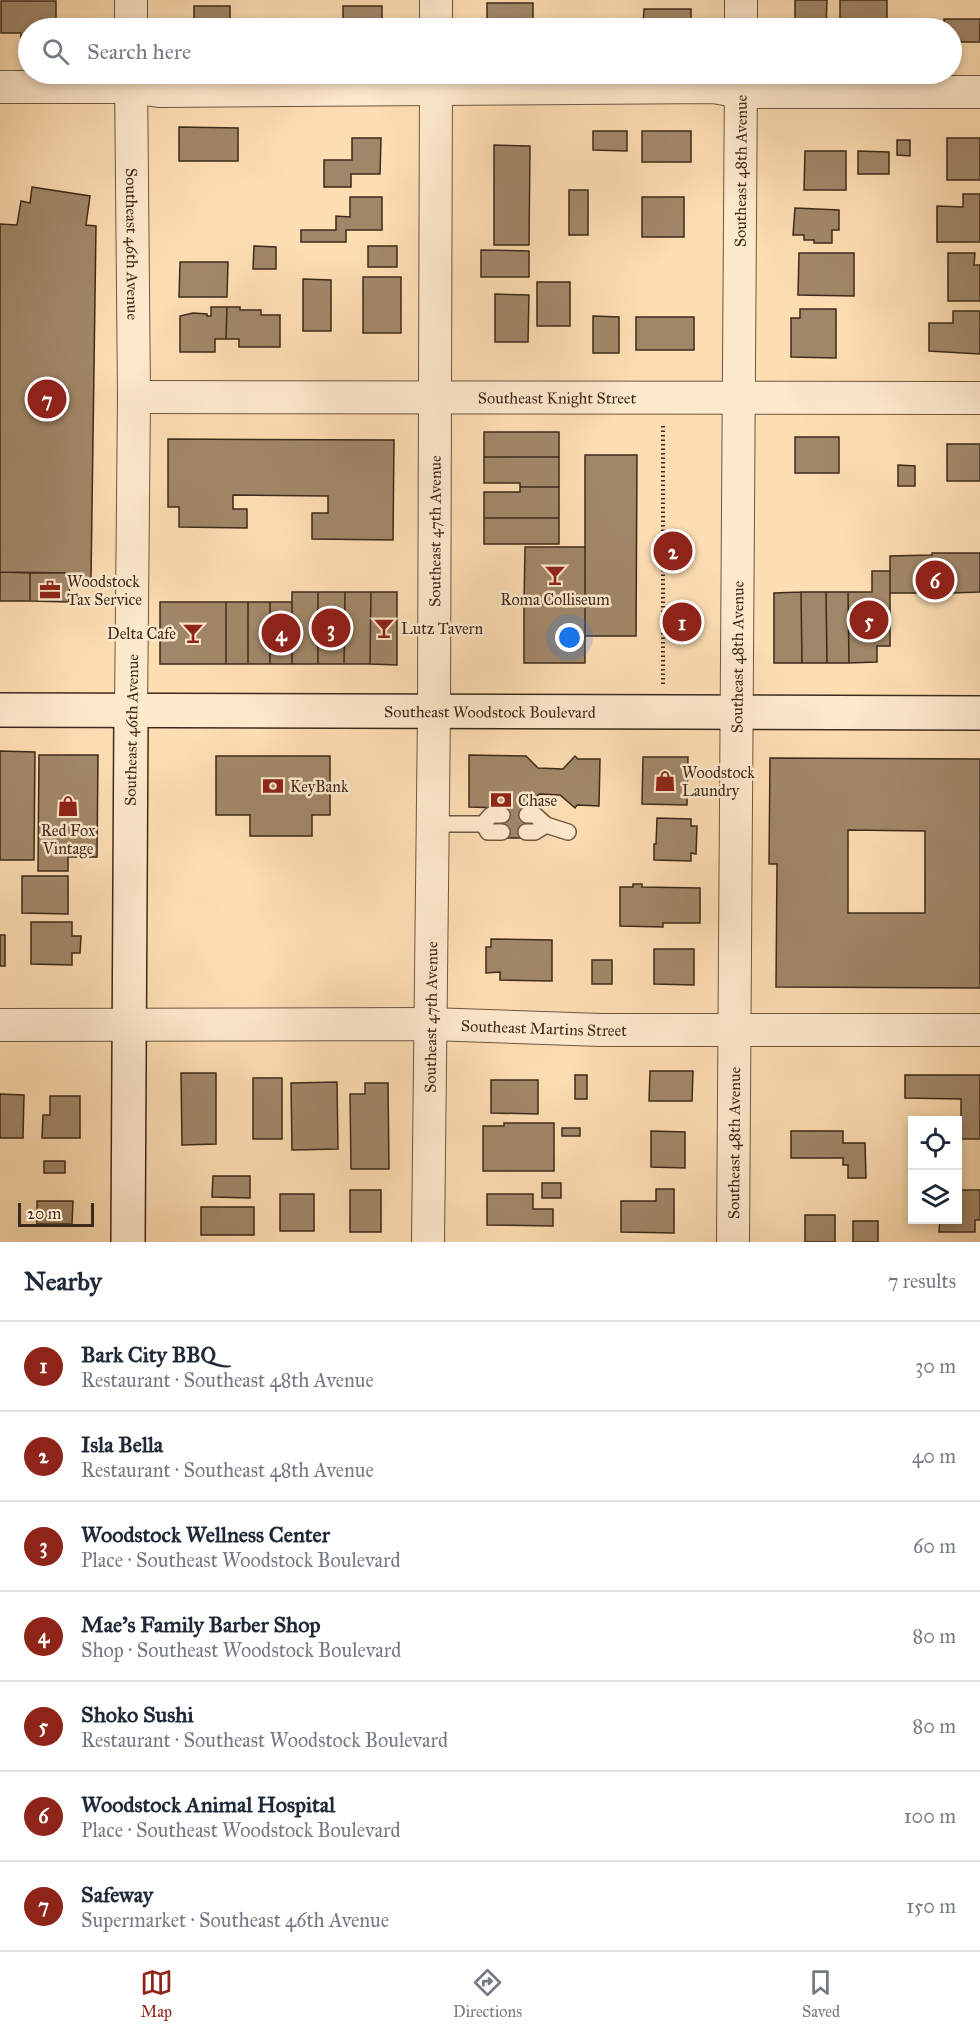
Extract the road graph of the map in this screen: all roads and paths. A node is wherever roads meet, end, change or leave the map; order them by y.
1 (131, 0) edge
2 (436, 0) edge
3 (741, 0) edge
4 (131, 18) edge
5 (436, 18) edge
6 (741, 18) edge
7 (56, 84) edge
8 (131, 84) edge
9 (141, 84) edge
10 (374, 84) edge
11 (436, 84) edge
12 (547, 84) edge
13 (734, 84) edge
14 (741, 84) edge
15 (768, 84) edge
16 (0, 87) edge
17 (980, 92) edge
18 (134, 397) junction
19 (980, 398) edge
20 (435, 399) junction
21 (663, 399) junction
22 (738, 399) junction
23 (0, 710) edge
24 (131, 712) junction
25 (434, 712) junction
26 (663, 713) junction
27 (738, 713) junction
28 (980, 713) edge
29 (502, 815) dead end
30 (527, 815) dead end
31 (433, 824) junction
32 (483, 824) junction
33 (546, 825) junction
34 (502, 832) dead end
35 (526, 832) dead end
36 (568, 832) dead end
37 (430, 1024) junction
38 (0, 1025) edge
39 (129, 1025) junction
40 (735, 1029) junction
41 (980, 1030) edge
42 (129, 1242) edge
43 (428, 1242) edge
44 (733, 1242) edge

1 - 4 street
2 - 5 street
3 - 6 street
7 - 16 street
8 - 18 street, Southeast 46th Avenue
9 - 10 street
11 - 20 street, Southeast 47th Avenue
12 - 13 street
14 - 22 street, Southeast 48th Avenue
15 - 17 street
18 - 20 street, Southeast Knight Street
18 - 24 street, Southeast 46th Avenue
19 - 22 street, Southeast Knight Street
20 - 21 street, Southeast Knight Street
20 - 25 street, Southeast 47th Avenue
21 - 22 street, Southeast Knight Street
21 - 26 path
22 - 27 street, Southeast 48th Avenue
23 - 24 main road, Southeast Woodstock Boulevard
24 - 25 main road, Southeast Woodstock Boulevard
24 - 39 main road, Southeast 46th Avenue
25 - 26 main road, Southeast Woodstock Boulevard
25 - 31 street, Southeast 47th Avenue
26 - 27 main road, Southeast Woodstock Boulevard
27 - 28 main road, Southeast Woodstock Boulevard
27 - 40 street, Southeast 48th Avenue
29 - 32 lane
30 - 33 lane
31 - 32 lane
31 - 37 street, Southeast 47th Avenue
32 - 34 lane
33 - 35 lane
33 - 36 lane
37 - 39 street, Southeast Martins Street
37 - 40 street, Southeast Martins Street
37 - 43 street, Southeast 47th Avenue
38 - 39 street, Southeast Martins Street
39 - 42 main road, Southeast 46th Avenue
40 - 41 street, Southeast Martins Street
40 - 44 street, Southeast 48th Avenue

